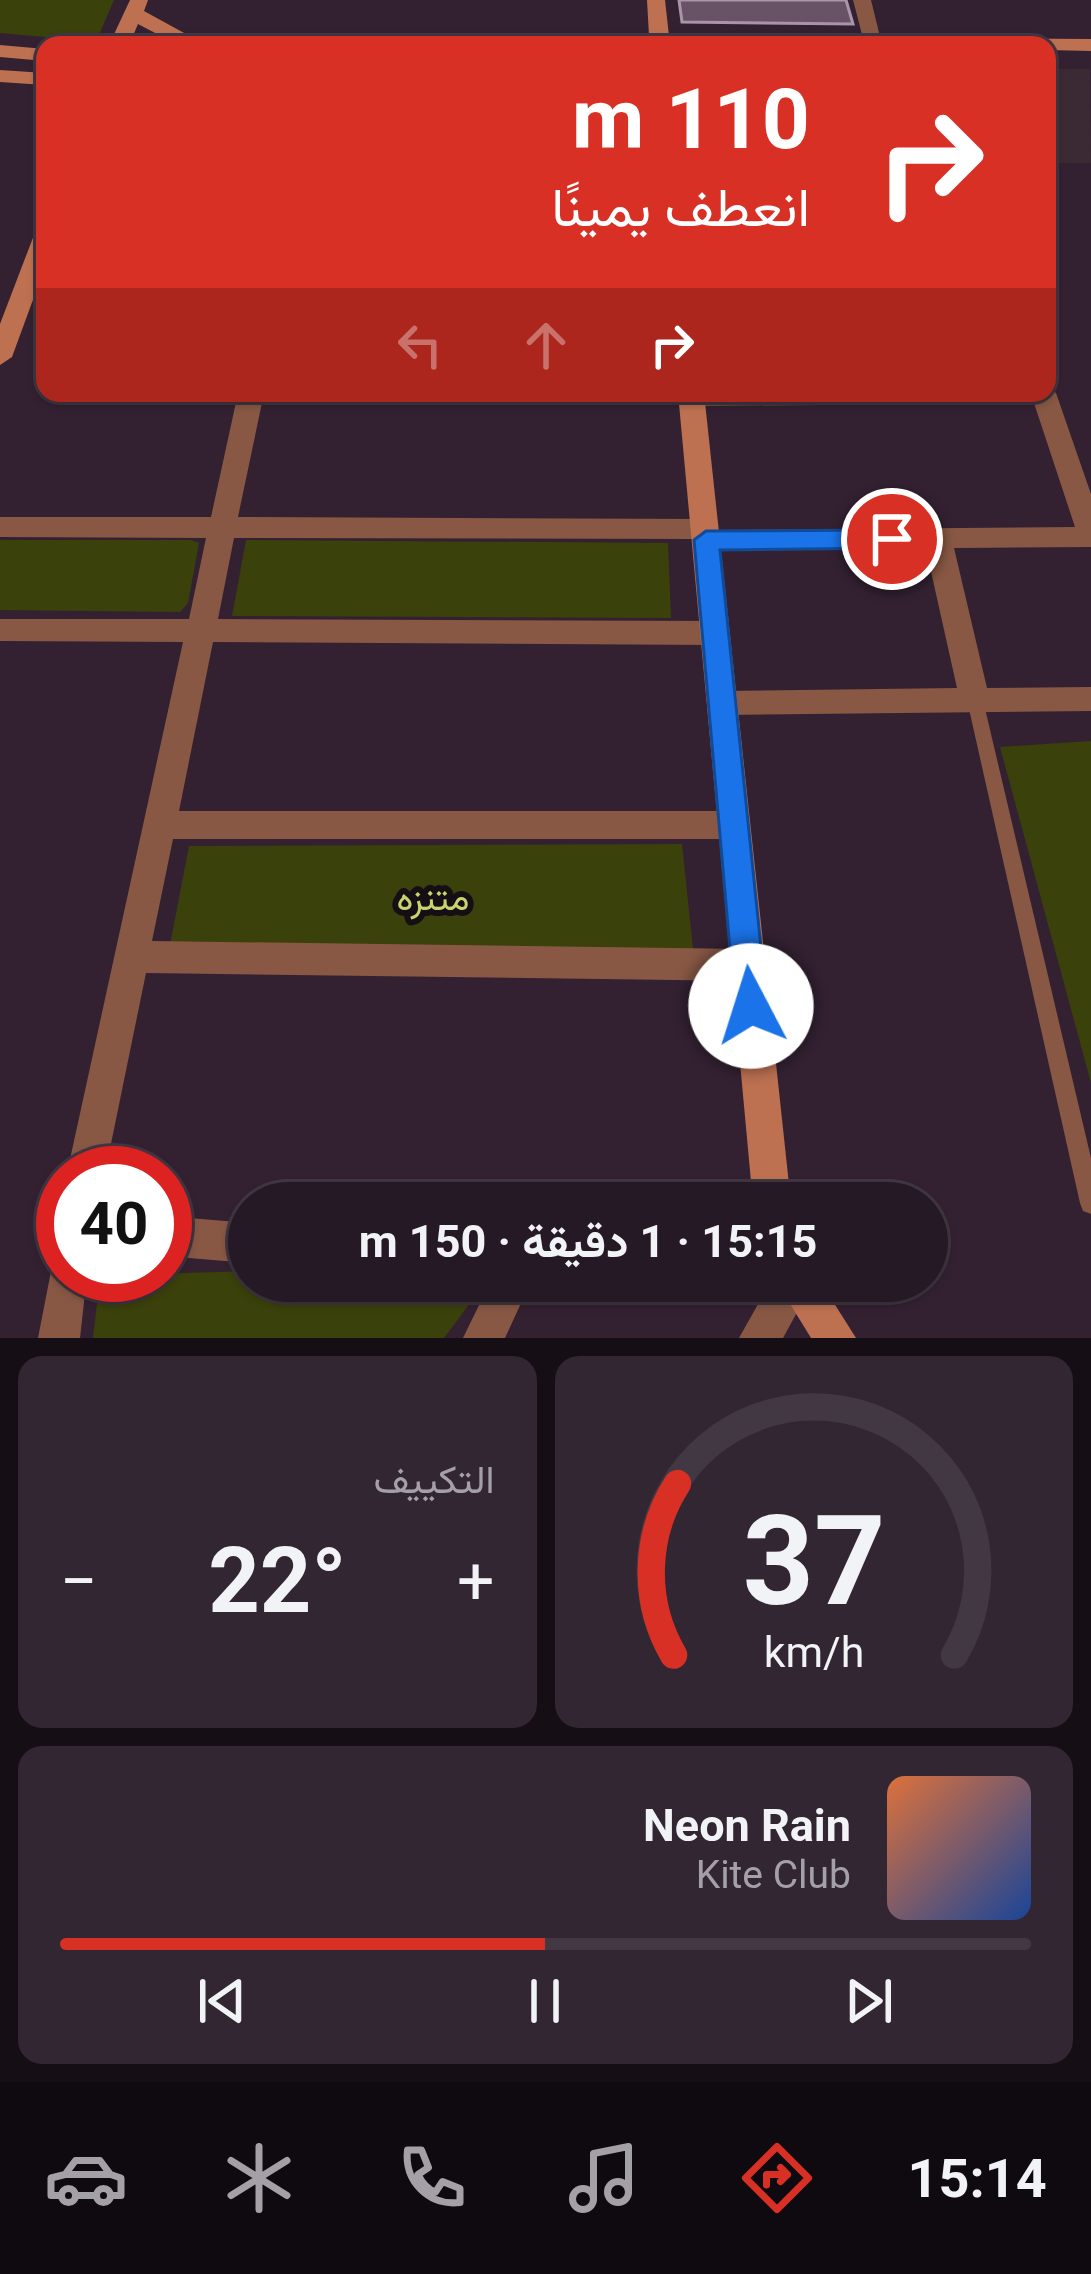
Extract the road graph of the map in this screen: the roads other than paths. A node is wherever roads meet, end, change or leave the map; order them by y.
1 (656, 0) edge
2 (862, 0) edge
3 (136, 6) edge
4 (123, 36) edge
5 (174, 36) edge
6 (659, 36) edge
7 (872, 36) edge
8 (1056, 45) edge
9 (1091, 45) edge
10 (0, 51) edge
11 (36, 54) edge
12 (0, 76) edge
13 (36, 78) edge
14 (36, 259) edge
15 (0, 357) edge
16 (249, 402) edge
17 (692, 402) edge
18 (1046, 402) edge
19 (0, 526) edge
20 (223, 527) junction
21 (706, 535) junction
22 (1091, 536) edge
23 (938, 538) junction
24 (0, 630) edge
25 (204, 631) junction
26 (715, 633) junction
27 (1091, 699) edge
28 (976, 700) junction
29 (722, 703) junction
30 (162, 825) junction
31 (734, 825) junction
32 (133, 957) junction
33 (747, 965) junction
34 (92, 1146) edge
35 (770, 1182) edge
36 (1091, 1203) edge
37 (192, 1238) edge
38 (228, 1241) edge
39 (64, 1302) edge
40 (502, 1302) edge
41 (782, 1302) edge
42 (810, 1302) edge
43 (59, 1338) edge
44 (484, 1338) edge
45 (760, 1338) edge
46 (835, 1338) edge

1 - 6 street
2 - 7 street
3 - 4 street
3 - 5 street
8 - 9 street
10 - 11 street
12 - 13 street
14 - 15 street
16 - 20 street
17 - 21 street
18 - 22 street
19 - 20 street
20 - 21 street
20 - 25 street
21 - 23 street
21 - 26 street
22 - 23 street
23 - 28 street
24 - 25 street
25 - 26 street
25 - 30 street
26 - 29 street
27 - 28 street
28 - 29 street
28 - 36 lane
29 - 31 street
30 - 31 street
30 - 32 street
31 - 33 street
32 - 33 street
32 - 34 street
33 - 35 street
37 - 38 street
39 - 43 street
40 - 44 street
41 - 45 street
42 - 46 street

